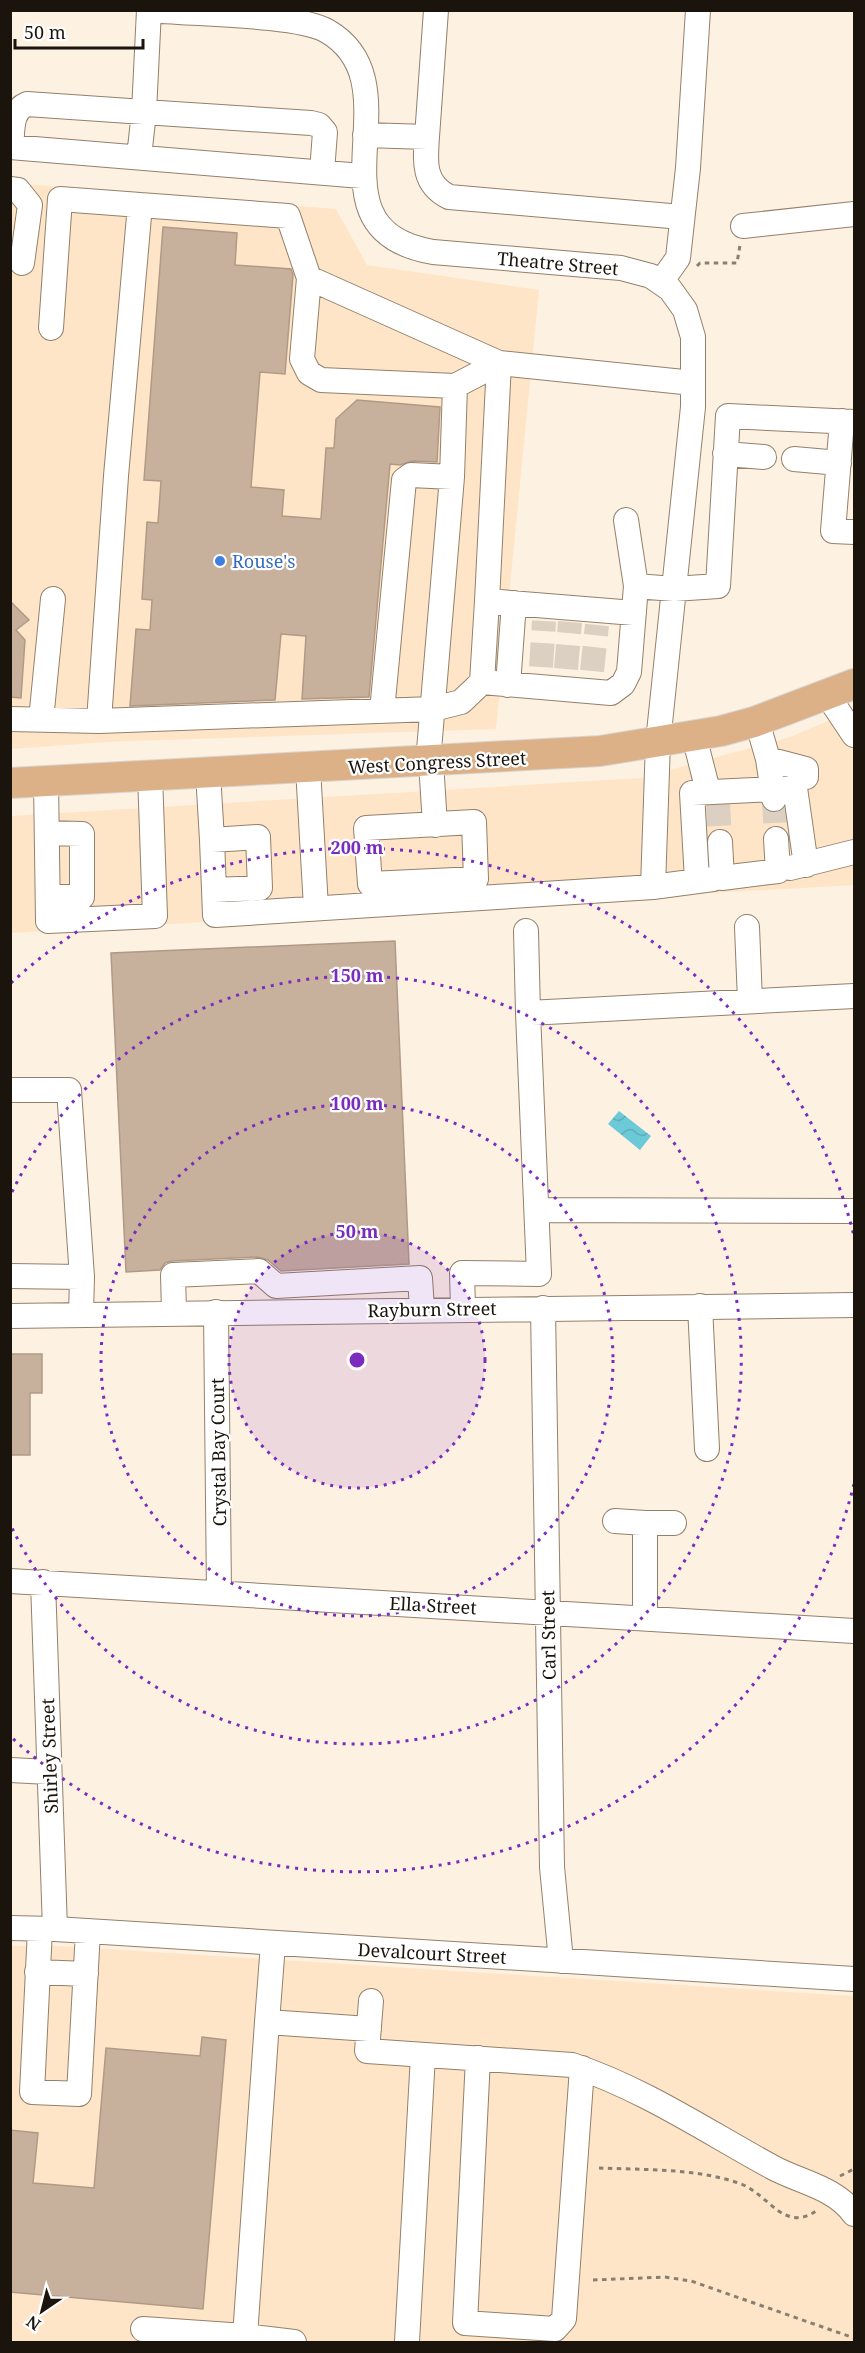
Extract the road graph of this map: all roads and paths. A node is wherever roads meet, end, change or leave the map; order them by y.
1 (150, 10) edge
2 (436, 10) edge
3 (698, 10) edge
4 (324, 19) edge
5 (144, 112) junction
6 (365, 135) junction
7 (427, 137) junction
8 (11, 147) edge
9 (140, 157) junction
10 (322, 172) junction
11 (362, 176) junction
12 (10, 189) edge
13 (140, 206) junction
14 (855, 214) edge
15 (682, 218) junction
16 (743, 226) joint
17 (16, 262) edge
18 (56, 266) junction
19 (309, 278) junction
20 (666, 286) junction
21 (51, 328) dead end
22 (499, 363) junction
23 (693, 383) junction
24 (454, 386) junction
25 (692, 413) junction
26 (728, 416) junction
27 (848, 421) edge
28 (725, 454) junction
29 (764, 457) dead end
30 (794, 459) dead end
31 (839, 463) junction
32 (452, 477) junction
33 (626, 520) dead end
34 (855, 532) edge
35 (636, 586) junction
36 (674, 589) junction
37 (53, 599) dead end
38 (487, 601) junction
39 (514, 603) junction
40 (633, 613) junction
41 (482, 682) junction
42 (508, 685) junction
43 (841, 690) edge
44 (433, 710) junction
45 (382, 711) junction
46 (10, 719) edge
47 (41, 720) junction
48 (99, 721) junction
49 (757, 721) junction
50 (855, 735) edge
51 (694, 736) junction
52 (658, 742) junction
53 (768, 759) junction
54 (430, 762) junction
55 (308, 768) junction
56 (208, 773) junction
57 (150, 775) junction
58 (806, 777) dead end
59 (46, 781) junction
60 (10, 783) edge
61 (773, 794) junction
62 (714, 795) junction
63 (435, 825) junction
64 (47, 833) junction
65 (776, 839) tunnel mouth
66 (212, 840) junction
67 (720, 842) tunnel mouth
68 (855, 852) edge
69 (806, 865) junction
70 (778, 870) junction
71 (722, 878) junction
72 (697, 880) junction
73 (653, 886) junction
74 (214, 890) junction
75 (48, 897) junction
76 (316, 908) junction
77 (747, 927) dead end
78 (526, 931) dead end
79 (855, 996) edge
80 (750, 1001) junction
81 (528, 1012) junction
82 (10, 1090) edge
83 (537, 1210) junction
84 (855, 1211) edge
85 (10, 1276) edge
86 (82, 1277) junction
87 (276, 1286) junction
88 (855, 1305) edge
89 (700, 1306) junction
90 (543, 1308) junction
91 (422, 1309) junction
92 (463, 1309) junction
93 (278, 1311) junction
94 (174, 1312) junction
95 (216, 1312) junction
96 (81, 1314) junction
97 (10, 1316) edge
98 (707, 1449) dead end
99 (615, 1521) dead end
100 (645, 1523) junction
101 (674, 1523) dead end
102 (10, 1581) edge
103 (43, 1582) junction
104 (219, 1593) junction
105 (548, 1612) junction
106 (645, 1618) junction
107 (855, 1631) edge
108 (10, 1770) edge
109 (49, 1772) junction
110 (10, 1928) edge
111 (47, 1929) junction
112 (88, 1931) junction
113 (273, 1944) junction
114 (561, 1961) junction
115 (37, 1972) junction
116 (86, 1974) junction
117 (855, 1978) edge
118 (370, 2001) dead end
119 (267, 2022) junction
120 (369, 2029) junction
121 (423, 2055) junction
122 (478, 2058) junction
123 (582, 2068) junction
124 (599, 2168) dead end
125 (855, 2169) edge
126 (829, 2192) junction
127 (855, 2214) edge
128 (593, 2280) dead end
129 (143, 2329) dead end
130 (245, 2336) junction
131 (855, 2338) edge
132 (294, 2343) edge
133 (407, 2343) edge

1 - 4 street, Theatre Street
1 - 5 street
2 - 7 street
3 - 15 street
4 - 6 street, Theatre Street
5 - 8 street
5 - 9 street
5 - 10 street
6 - 7 street
6 - 11 street, Theatre Street
7 - 15 street
8 - 9 street
9 - 10 street
10 - 11 street
11 - 20 street, Theatre Street
12 - 17 street
13 - 18 street
13 - 19 street
13 - 48 street
14 - 16 street
15 - 20 street
16 - 20 path
17 - 18 street
18 - 21 street
19 - 22 street
19 - 24 street
20 - 23 street
22 - 23 street
22 - 24 street
22 - 38 street
23 - 25 street
24 - 32 street
25 - 26 street
25 - 36 street
26 - 27 street
26 - 28 street
27 - 31 street
28 - 29 street
28 - 36 street
30 - 31 street
31 - 34 street
32 - 44 street
32 - 45 street
33 - 35 street
35 - 36 street
35 - 40 street
36 - 52 street
37 - 47 street
38 - 39 street
38 - 41 street
39 - 40 street
39 - 42 street
40 - 42 street
41 - 42 street
41 - 44 street
43 - 49 main road, West Congress Street
43 - 50 street
44 - 45 street
44 - 54 street
45 - 48 street
46 - 47 street
47 - 48 street
49 - 51 main road, West Congress Street
49 - 53 street
51 - 52 main road, West Congress Street
51 - 62 street
52 - 54 main road, West Congress Street
52 - 73 street
53 - 58 street
53 - 61 street
54 - 55 main road, West Congress Street
54 - 63 street
55 - 56 main road, West Congress Street
55 - 76 street
56 - 57 main road, West Congress Street
56 - 66 street
57 - 59 main road, West Congress Street
57 - 75 street
59 - 60 main road, West Congress Street
59 - 64 street
61 - 62 street
61 - 69 street
62 - 72 street
63 - 63 street
64 - 75 street
64 - 75 street
65 - 70 street
66 - 74 street
66 - 74 street
67 - 71 street
68 - 69 street
69 - 70 street
70 - 71 street
71 - 72 street
72 - 73 street
73 - 76 street
74 - 76 street
77 - 80 street
78 - 81 street
79 - 80 street
80 - 81 street
81 - 83 street
82 - 86 street
83 - 84 street
83 - 92 street
85 - 86 street
86 - 96 street
87 - 91 street
87 - 93 street
87 - 94 street
88 - 89 street, Rayburn Street
89 - 90 street, Rayburn Street
89 - 98 street
90 - 92 street, Rayburn Street
90 - 105 street, Carl Street
91 - 92 street, Rayburn Street
91 - 93 street, Rayburn Street
93 - 95 street, Rayburn Street
94 - 95 street, Rayburn Street
94 - 96 street, Rayburn Street
95 - 104 street, Crystal Bay Court
96 - 97 street, Rayburn Street
99 - 100 street
100 - 101 street
100 - 106 street
102 - 103 street, Ella Street
103 - 104 street, Ella Street
103 - 109 street, Shirley Street
104 - 105 street, Ella Street
105 - 106 street, Ella Street
105 - 114 street, Carl Street
106 - 107 street, Ella Street
108 - 109 street
109 - 111 street, Shirley Street
110 - 111 street, Devalcourt Street
111 - 112 street, Devalcourt Street
111 - 115 street, Shirley Street
112 - 113 street, Devalcourt Street
112 - 116 street
113 - 114 street, Devalcourt Street
113 - 119 street
114 - 117 street, Devalcourt Street
115 - 116 street
115 - 116 street, Shirley Street
118 - 120 street
119 - 120 street
119 - 130 street
120 - 121 street
121 - 122 street
121 - 133 street
122 - 123 street
122 - 123 street
123 - 126 street
124 - 126 path
125 - 126 path
126 - 127 street
128 - 131 path
129 - 130 street
130 - 132 street

